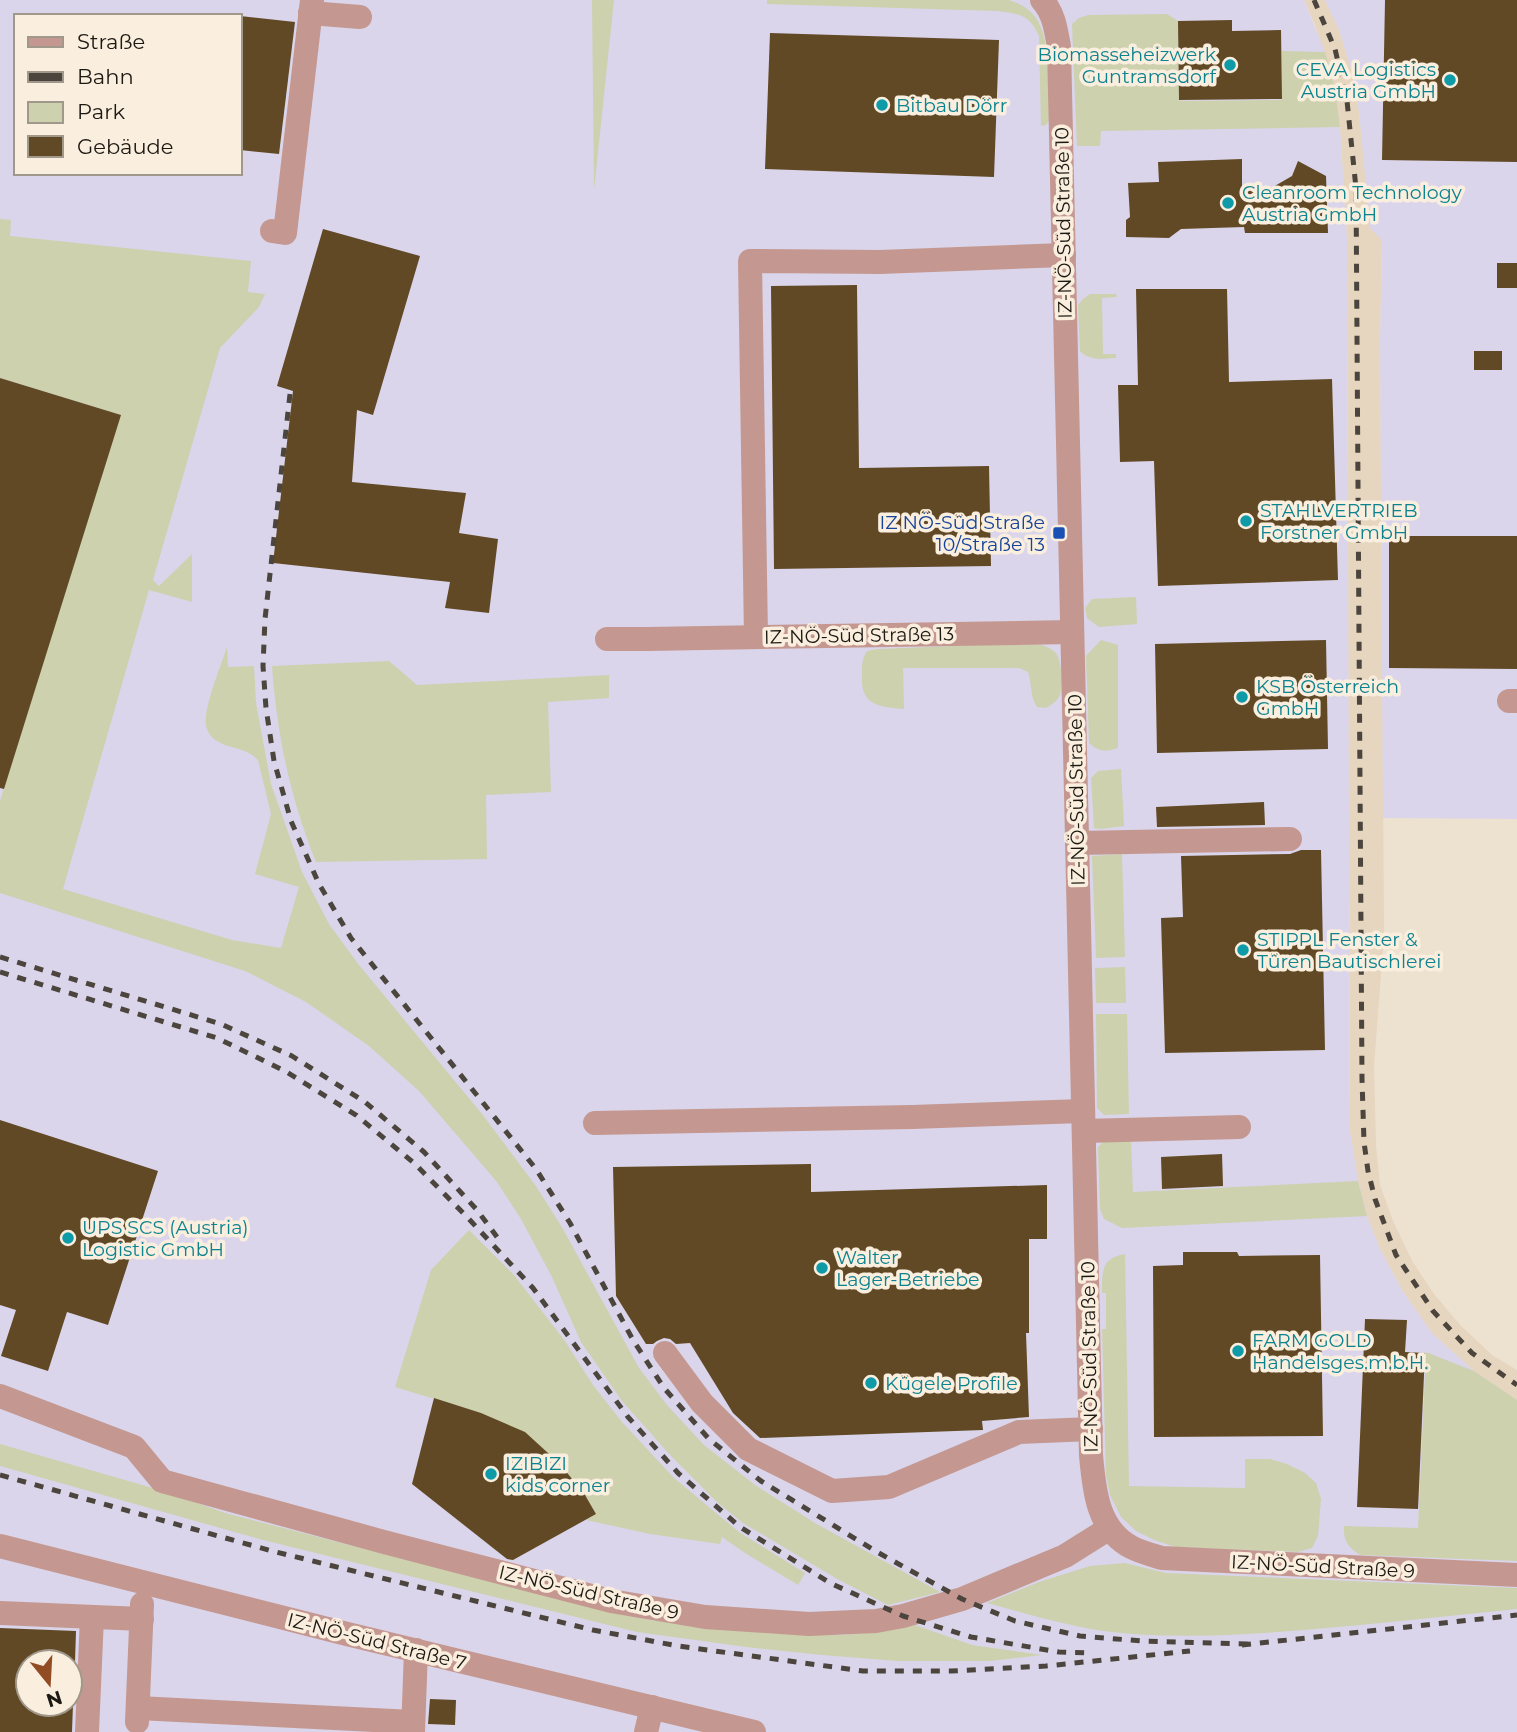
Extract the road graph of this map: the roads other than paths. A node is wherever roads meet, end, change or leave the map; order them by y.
1 (311, 7) edge
2 (1048, 10) edge
3 (360, 17) dead end
4 (271, 231) dead end
5 (1063, 255) junction
6 (1072, 632) junction
7 (756, 637) junction
8 (607, 639) dead end
9 (1290, 839) dead end
10 (1077, 843) junction
11 (1084, 1121) junction
12 (594, 1123) dead end
13 (1239, 1127) dead end
14 (665, 1353) dead end
15 (0, 1396) edge
16 (1091, 1429) junction
17 (1108, 1529) junction
18 (0, 1546) edge
19 (1130, 1547) joint
20 (1517, 1575) edge
21 (143, 1583) junction
22 (0, 1613) edge
23 (92, 1617) junction
24 (142, 1619) junction
25 (416, 1650) junction
26 (652, 1707) junction
27 (351, 1725) edge
28 (413, 1727) edge
29 (87, 1732) edge
30 (646, 1732) edge
31 (754, 1732) edge

1 - 3 street
1 - 4 street
2 - 5 street, IZ-NÖ-Süd Straße 10
5 - 6 street, IZ-NÖ-Süd Straße 10
5 - 7 street
6 - 7 street, IZ-NÖ-Süd Straße 13
6 - 10 street, IZ-NÖ-Süd Straße 10
7 - 8 street, IZ-NÖ-Süd Straße 13
9 - 10 street
10 - 11 street, IZ-NÖ-Süd Straße 10
11 - 12 street
11 - 13 street
11 - 16 street, IZ-NÖ-Süd Straße 10
14 - 16 street
15 - 17 street, IZ-NÖ-Süd Straße 9
16 - 17 street, IZ-NÖ-Süd Straße 10
17 - 19 street, IZ-NÖ-Süd Straße 10
18 - 21 street, IZ-NÖ-Süd Straße 7
19 - 20 street, IZ-NÖ-Süd Straße 9
21 - 24 street
21 - 25 street, IZ-NÖ-Süd Straße 7
22 - 23 street
23 - 24 street
23 - 29 street
24 - 27 street
25 - 26 street, IZ-NÖ-Süd Straße 7
25 - 28 street
26 - 30 street
26 - 31 street, IZ-NÖ-Süd Straße 7
27 - 28 street

